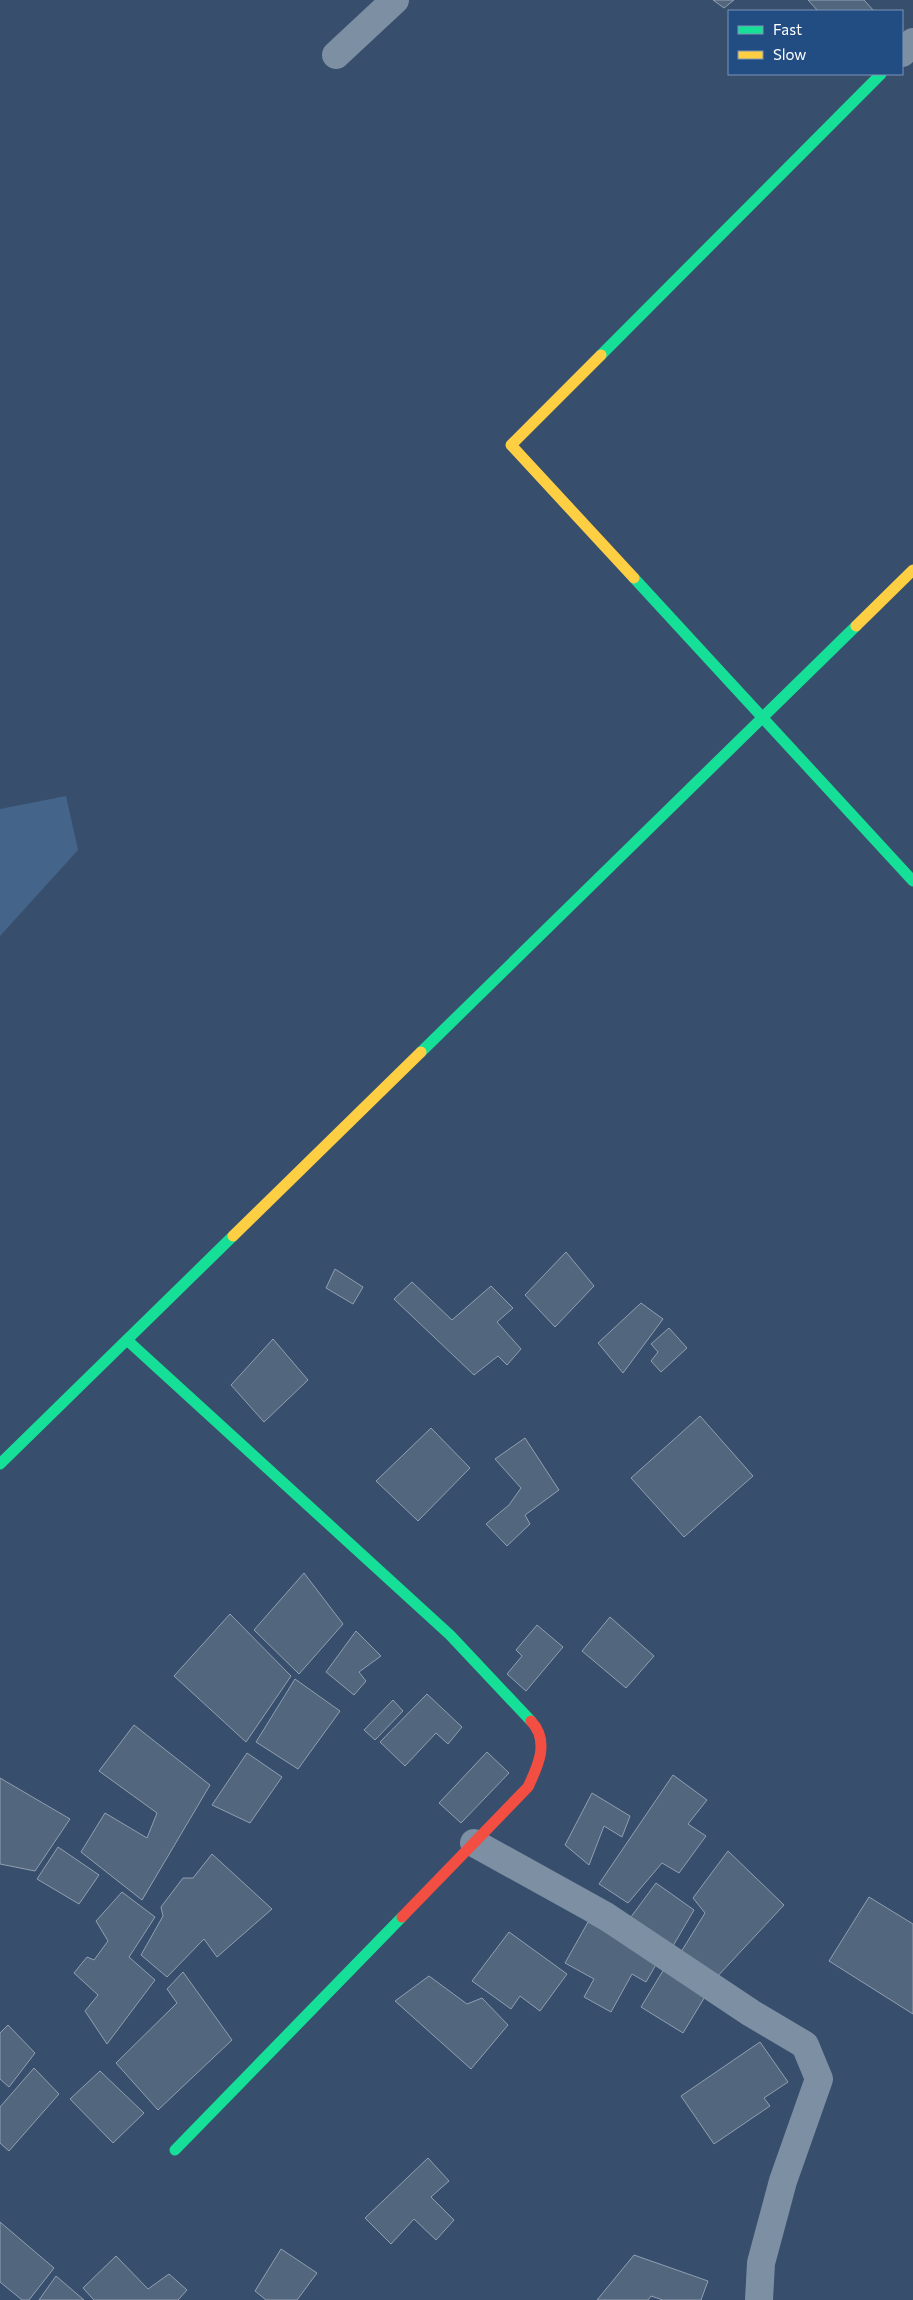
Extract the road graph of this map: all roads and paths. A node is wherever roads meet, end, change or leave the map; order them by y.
1 (395, 0) edge
2 (913, 42) edge
3 (903, 52) edge
4 (336, 55) dead end
5 (880, 75) edge
6 (913, 570) edge
7 (763, 717) junction
8 (913, 881) edge
9 (127, 1340) junction
10 (0, 1464) edge
11 (474, 1843) junction
12 (176, 2150) dead end
13 (759, 2300) edge

1 - 4 street
2 - 3 street
5 - 7 street
6 - 7 street
7 - 8 street
7 - 9 street
9 - 10 street
9 - 11 street
11 - 12 street
11 - 13 street

